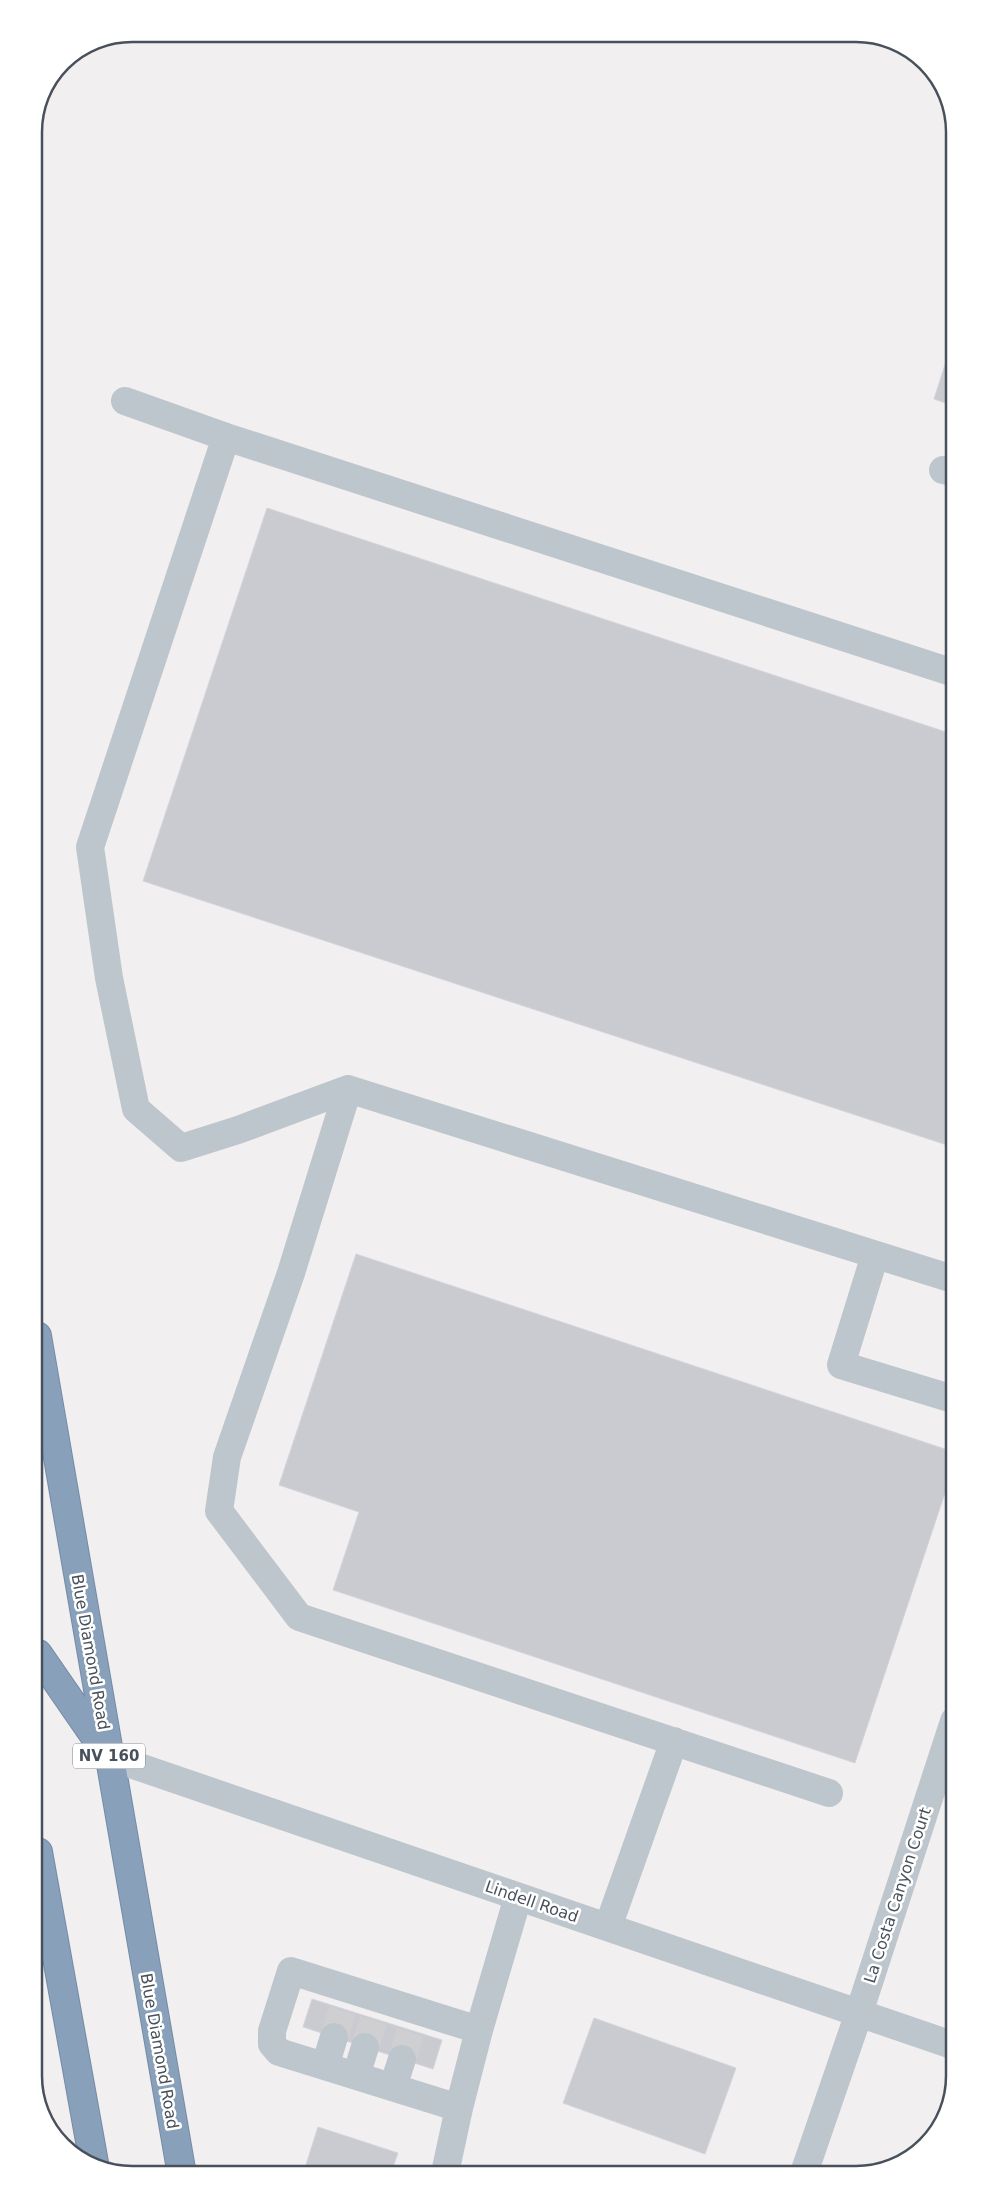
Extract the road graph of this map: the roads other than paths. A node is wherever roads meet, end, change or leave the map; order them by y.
1 (125, 401) dead end
2 (226, 437) junction
3 (946, 670) edge
4 (348, 1089) junction
5 (876, 1255) junction
6 (946, 1277) edge
7 (42, 1367) edge
8 (946, 1398) edge
9 (42, 1660) edge
10 (674, 1742) junction
11 (946, 1746) edge
12 (110, 1757) junction
13 (829, 1793) dead end
14 (42, 1875) edge
15 (518, 1896) junction
16 (608, 1927) junction
17 (859, 2012) junction
18 (479, 2030) junction
19 (334, 2037) tunnel mouth
20 (946, 2043) edge
21 (365, 2047) tunnel mouth
22 (402, 2059) tunnel mouth
23 (326, 2066) junction
24 (356, 2076) junction
25 (393, 2087) junction
26 (459, 2108) junction
27 (93, 2157) edge
28 (180, 2166) edge
29 (447, 2166) edge
30 (806, 2166) edge

1 - 2 street
2 - 3 street
2 - 4 street
4 - 5 street
4 - 10 street
5 - 6 street
5 - 8 street
7 - 12 highway, Blue Diamond Road / NV 160
9 - 12 highway
10 - 13 street
10 - 16 street
11 - 17 street, La Costa Canyon Court
12 - 15 street, Lindell Road
12 - 28 highway, Blue Diamond Road / NV 160
14 - 27 highway
15 - 16 street, Lindell Road
15 - 18 street
16 - 17 street, Lindell Road
17 - 20 street, Lindell Road
17 - 30 street, La Costa Canyon Court
18 - 23 street
18 - 26 street
19 - 23 street
21 - 24 street
22 - 25 street
23 - 24 street
24 - 25 street
25 - 26 street
26 - 29 street

